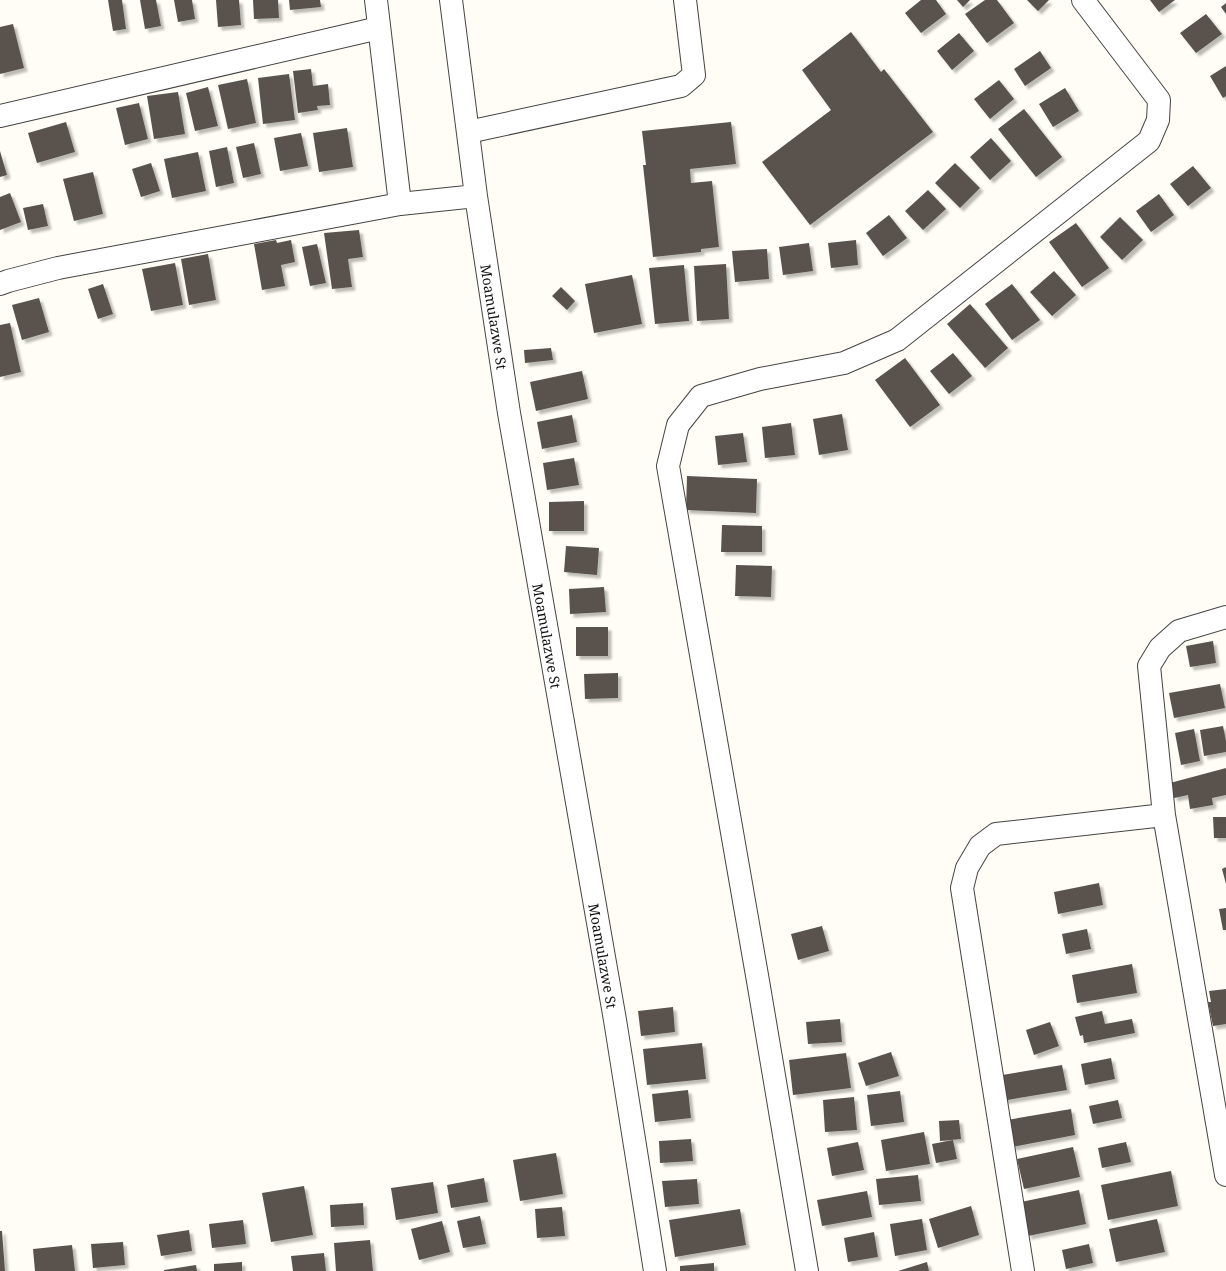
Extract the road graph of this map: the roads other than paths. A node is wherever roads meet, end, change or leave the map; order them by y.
1 (376, 0) edge
2 (451, 0) edge
3 (685, 0) edge
4 (1083, 0) edge
5 (379, 28) junction
6 (0, 116) edge
7 (468, 132) junction
8 (476, 196) junction
9 (400, 204) junction
10 (0, 284) edge
11 (1226, 617) edge
12 (1164, 815) junction
13 (1226, 1175) edge
14 (655, 1271) edge
15 (807, 1271) edge
16 (1023, 1271) edge

1 - 5 street
2 - 7 street, Moamulazwe St
3 - 7 street
4 - 15 street
5 - 6 street
5 - 9 street
7 - 8 street, Moamulazwe St
8 - 9 street
8 - 14 street, Moamulazwe St
9 - 10 street
11 - 12 street
12 - 13 street
12 - 16 street

